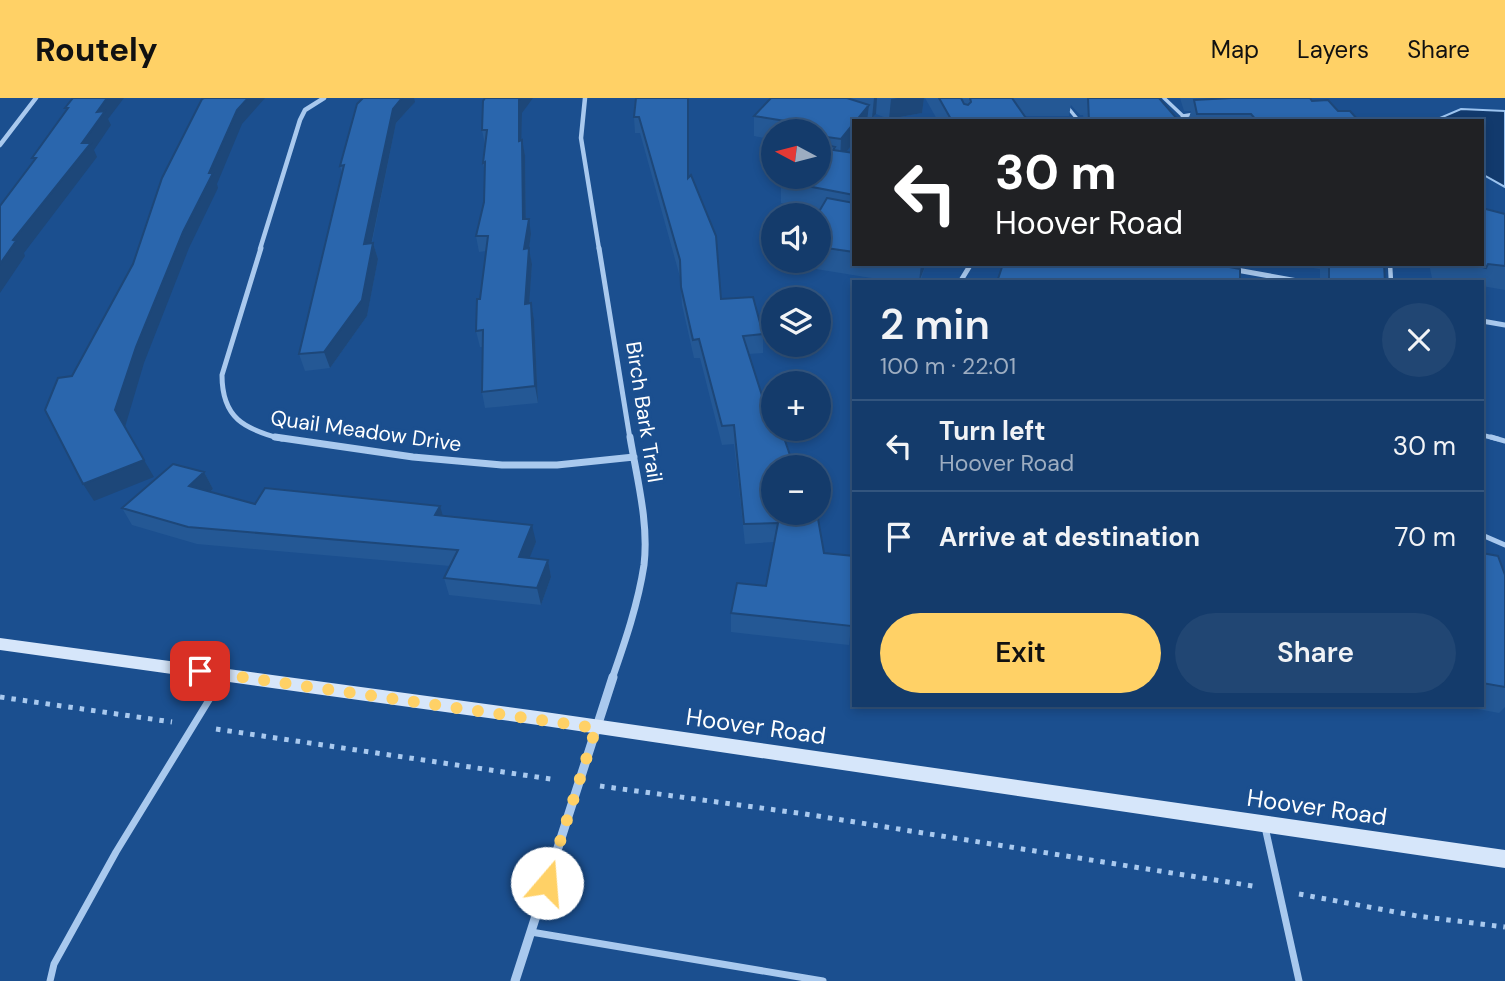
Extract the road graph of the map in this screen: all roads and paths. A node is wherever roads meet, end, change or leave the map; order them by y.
1 (36, 98) edge
2 (324, 98) edge
3 (585, 98) edge
4 (1060, 98) edge
5 (1164, 98) edge
6 (1196, 114) edge
7 (1183, 116) junction
8 (1077, 119) edge
9 (1181, 119) edge
10 (0, 145) edge
11 (1226, 266) edge
12 (1254, 273) junction
13 (1253, 280) edge
14 (1292, 280) edge
15 (1484, 320) edge
16 (1505, 325) edge
17 (1484, 436) edge
18 (1505, 441) edge
19 (634, 457) junction
20 (1484, 536) edge
21 (1505, 545) edge
22 (0, 643) edge
23 (225, 675) junction
24 (0, 697) edge
25 (193, 726) junction
26 (596, 728) junction
27 (579, 783) junction
28 (1264, 824) junction
29 (1505, 859) edge
30 (1279, 890) junction
31 (1505, 927) edge
32 (531, 932) junction
33 (50, 981) edge
34 (515, 981) edge
35 (823, 981) edge
36 (1299, 981) edge

1 - 10 street
2 - 19 street, Quail Meadow Drive
3 - 19 street, Birch Bark Trail
4 - 8 lane
5 - 7 lane
6 - 7 lane
7 - 9 lane
11 - 12 street
12 - 13 lane
12 - 14 street
15 - 16 street
17 - 18 lane
19 - 26 street, Birch Bark Trail
20 - 21 lane
22 - 23 main road, Hoover Road
23 - 25 lane
23 - 26 main road, Hoover Road
24 - 25 path
25 - 27 path
25 - 33 lane
26 - 27 street, Birch Bark Trail
26 - 28 main road, Hoover Road
27 - 30 path
27 - 32 street, Birch Bark Trail
28 - 29 main road, Hoover Road
28 - 30 lane
30 - 31 path
30 - 36 lane
32 - 34 street, Birch Bark Trail
32 - 35 lane

